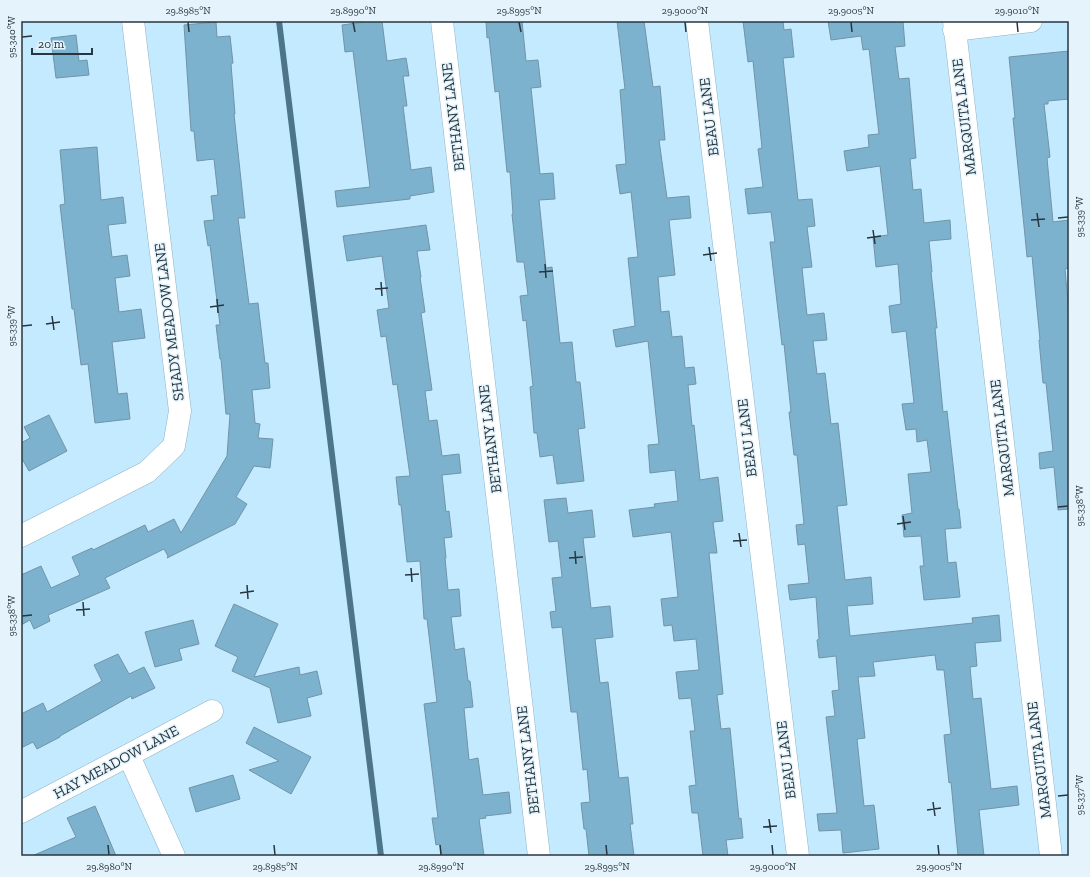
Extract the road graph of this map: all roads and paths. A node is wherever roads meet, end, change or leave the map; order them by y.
1 (133, 21) edge
2 (442, 21) edge
3 (697, 21) edge
4 (1031, 21) edge
5 (954, 26) edge
6 (21, 536) edge
7 (212, 711) dead end
8 (129, 756) junction
9 (21, 812) edge
10 (174, 856) edge
11 (539, 856) edge
12 (798, 856) edge
13 (1050, 856) edge

1 - 6 street, SHADY MEADOW LANE
2 - 11 street, BETHANY LANE
3 - 12 street, BEAU LANE
4 - 5 street
5 - 13 street, MARQUITA LANE
7 - 8 street, HAY MEADOW LANE
8 - 9 street, HAY MEADOW LANE
8 - 10 street

